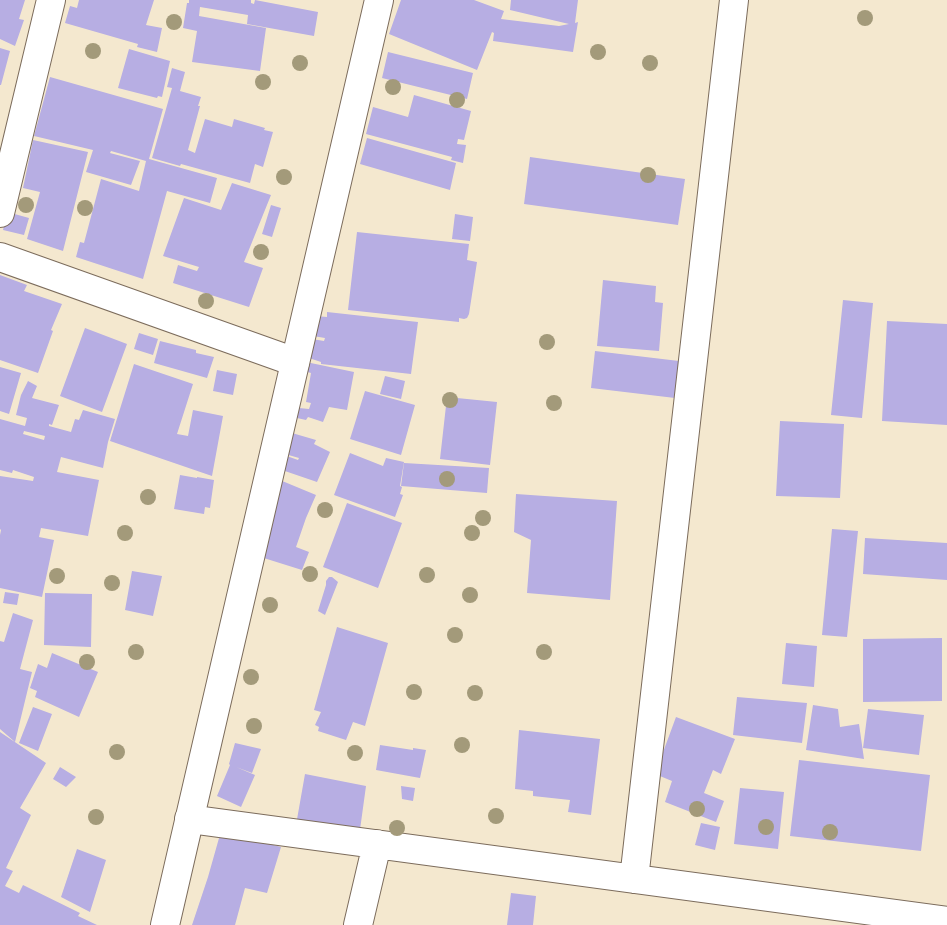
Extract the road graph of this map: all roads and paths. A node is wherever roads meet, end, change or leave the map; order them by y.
1 (51, 0) edge
2 (379, 0) edge
3 (734, 0) edge
4 (0, 213) edge
5 (0, 257) edge
6 (295, 362) junction
7 (189, 819) junction
8 (377, 844) junction
9 (634, 878) junction
10 (947, 920) edge
11 (165, 925) edge
12 (358, 925) edge

1 - 4 street
2 - 6 street
3 - 9 street
5 - 6 street
6 - 7 street
7 - 8 street
7 - 11 street
8 - 9 street
8 - 12 street
9 - 10 street

